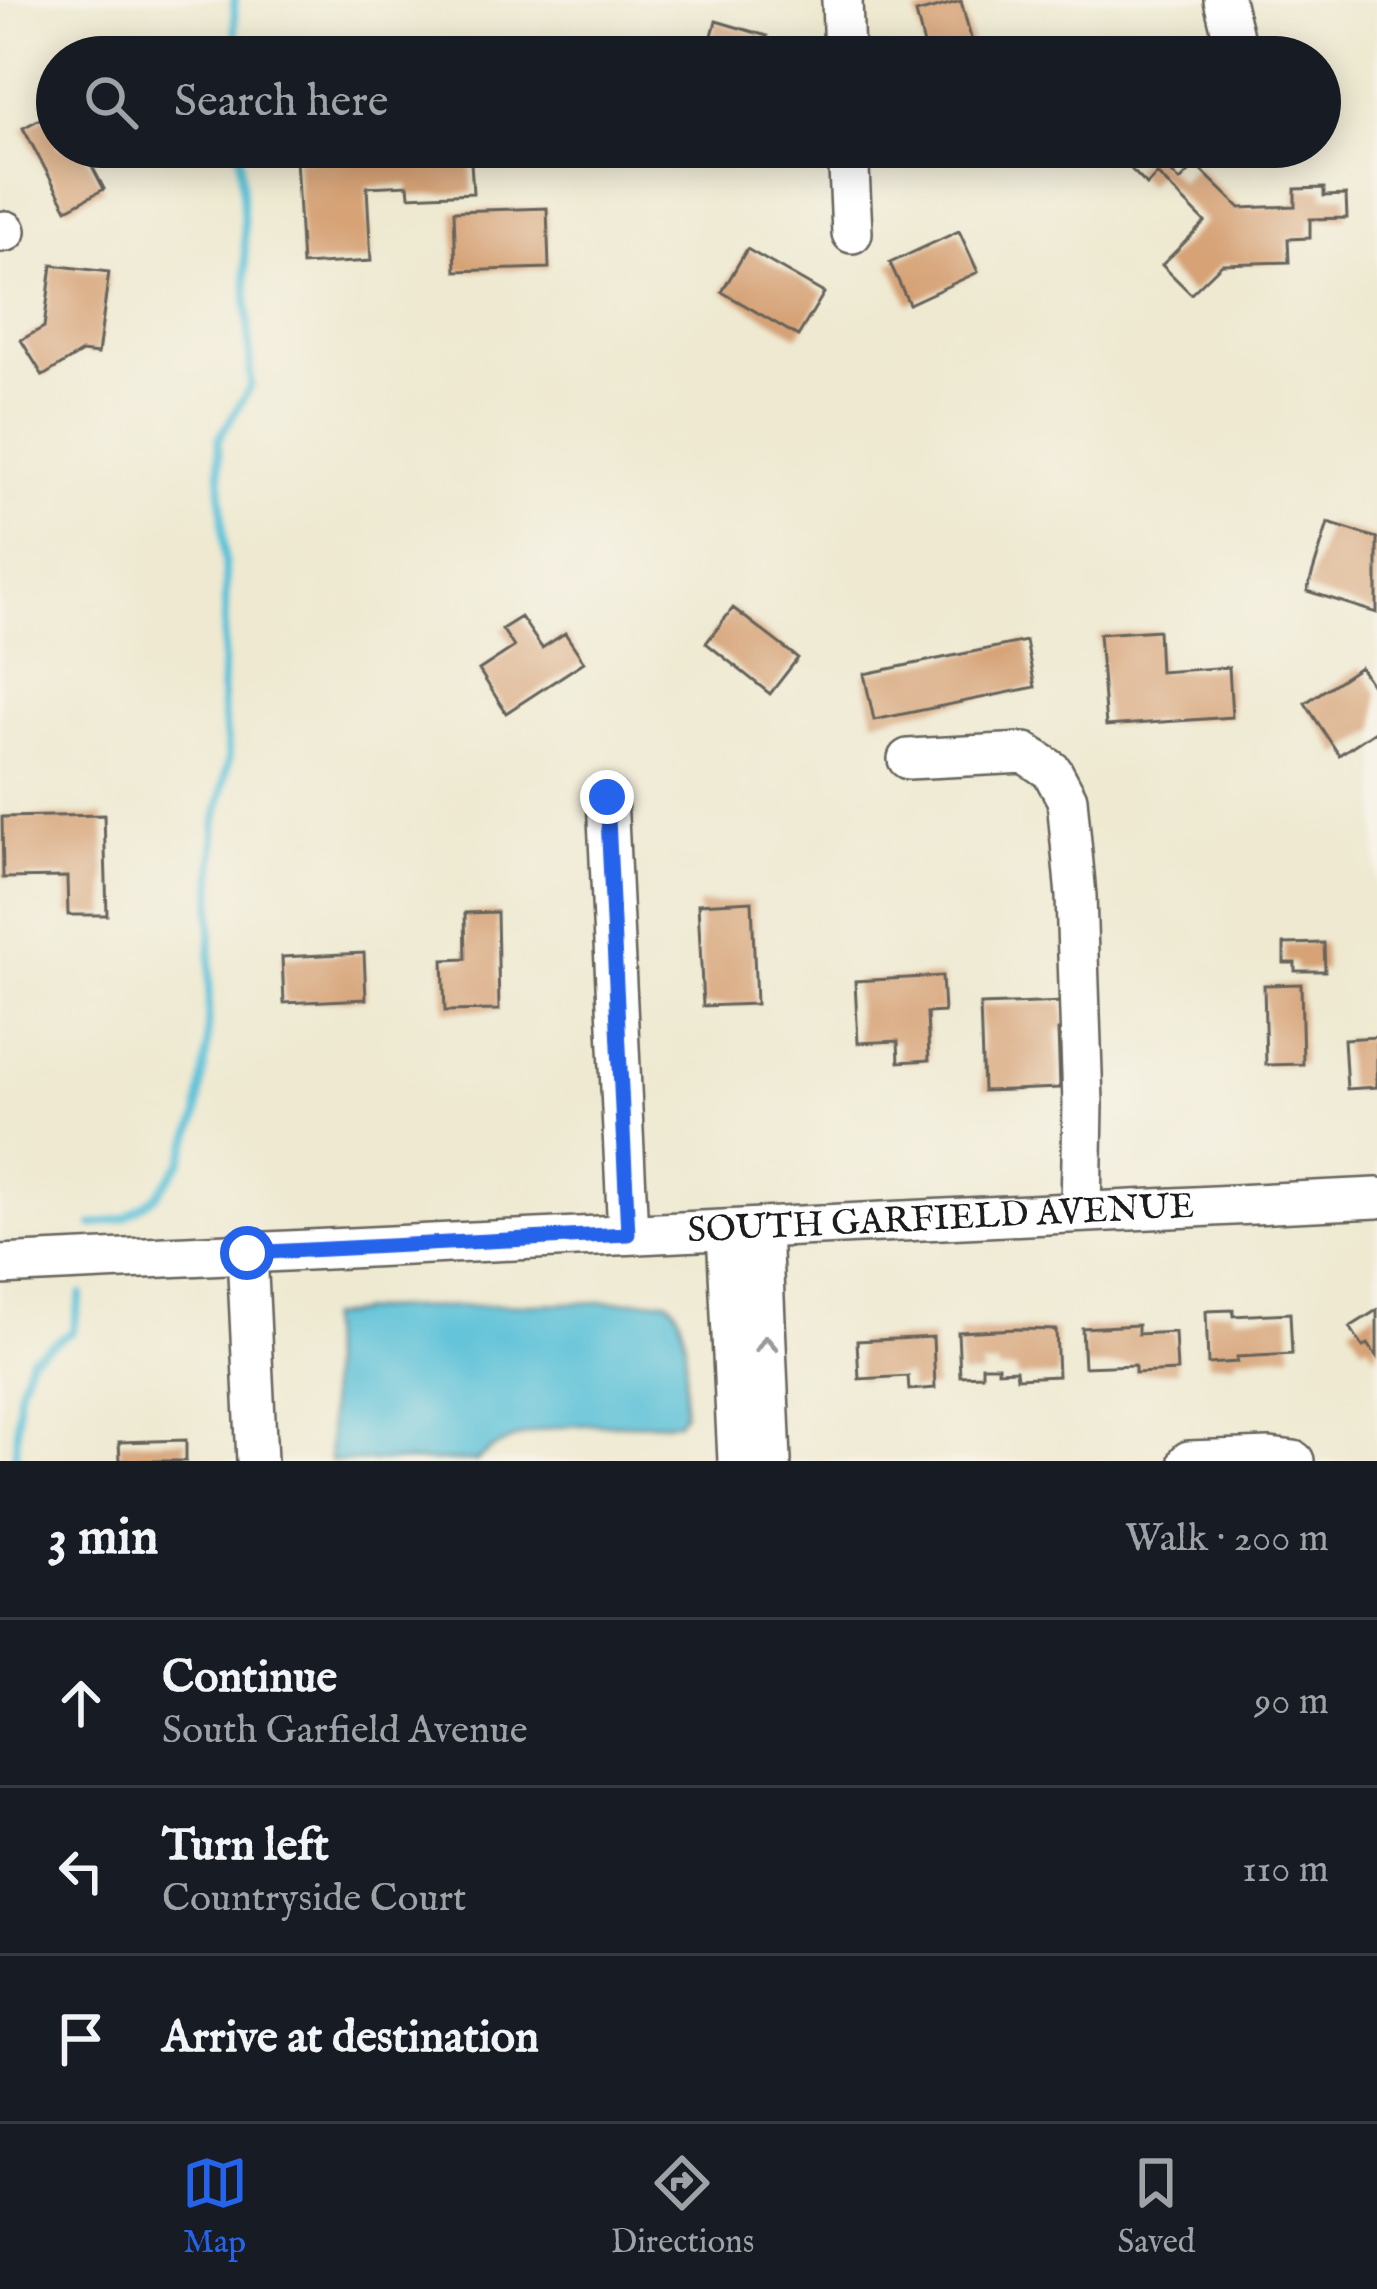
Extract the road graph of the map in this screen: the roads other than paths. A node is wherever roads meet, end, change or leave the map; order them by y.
1 (842, 0) edge
2 (1225, 0) edge
3 (843, 36) edge
4 (1233, 36) edge
5 (849, 168) edge
6 (852, 233) dead end
7 (908, 759) dead end
8 (607, 797) dead end
9 (1377, 1198) edge
10 (1081, 1213) junction
11 (744, 1229) junction
12 (628, 1234) junction
13 (247, 1253) junction
14 (0, 1265) edge
15 (257, 1461) edge
16 (738, 1461) edge
17 (772, 1461) edge
18 (1189, 1461) edge
19 (1294, 1461) edge

1 - 3 street
2 - 4 street
5 - 6 street
7 - 10 street
8 - 12 street
9 - 10 street, SOUTH GARFIELD AVENUE
10 - 11 street, SOUTH GARFIELD AVENUE
11 - 12 street, SOUTH GARFIELD AVENUE
11 - 16 street
17 -> 11 street
12 - 13 street, SOUTH GARFIELD AVENUE
13 - 14 street, SOUTH GARFIELD AVENUE
13 - 15 street
18 - 19 street

